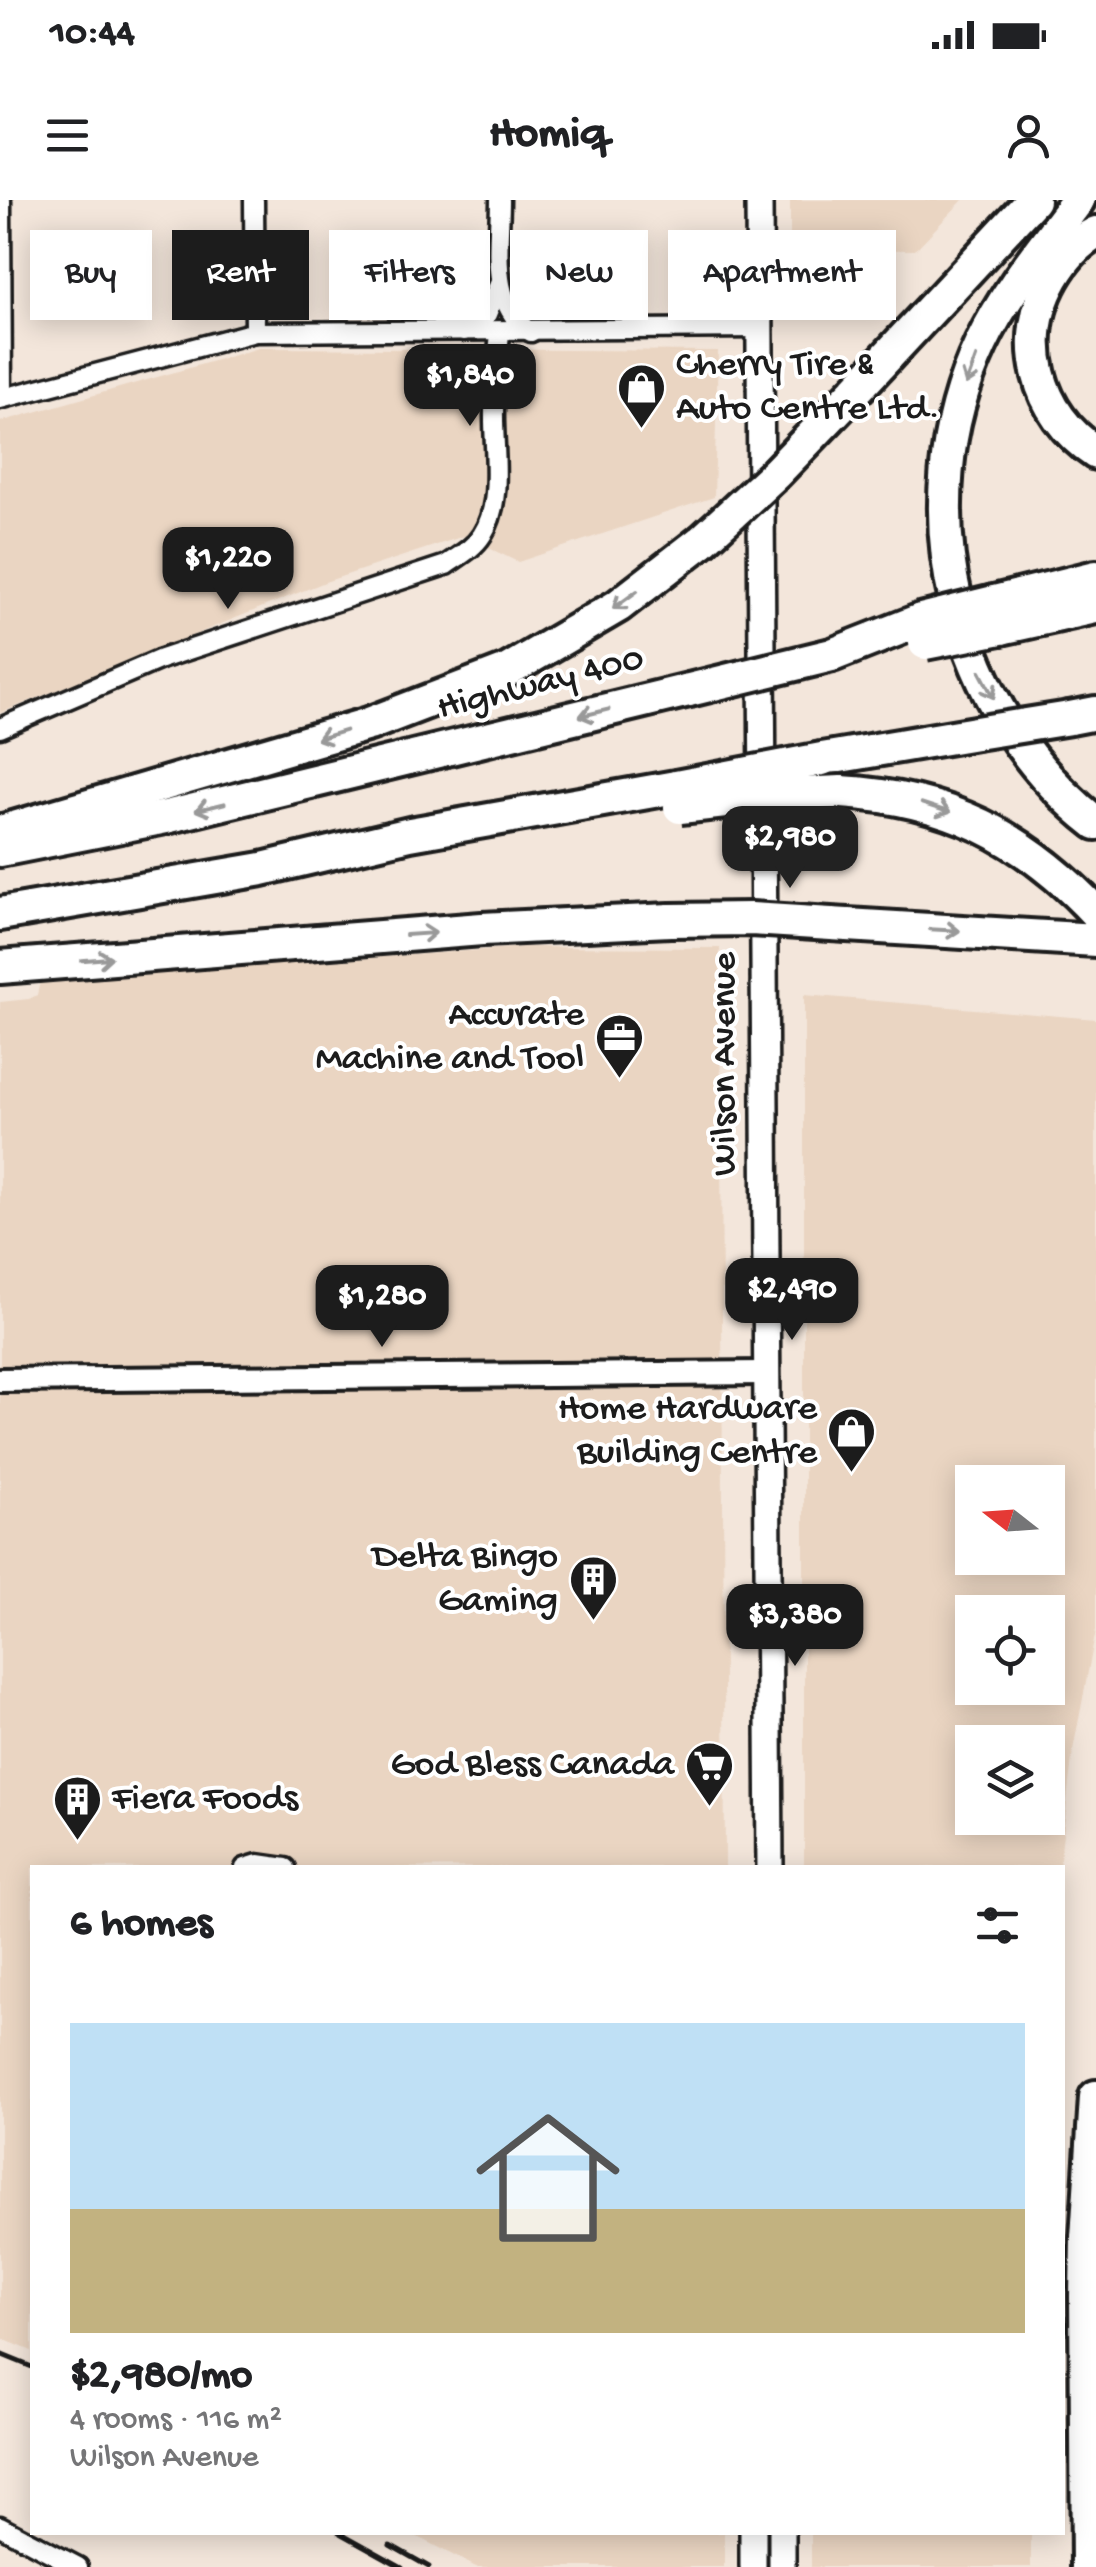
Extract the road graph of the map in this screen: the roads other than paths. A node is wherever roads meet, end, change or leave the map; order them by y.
1 (1, 200) edge
2 (254, 200) edge
3 (500, 200) edge
4 (758, 200) edge
5 (1033, 200) edge
6 (1078, 200) edge
7 (1096, 233) edge
8 (501, 281) junction
9 (761, 328) junction
10 (464, 331) junction
11 (255, 332) junction
12 (500, 332) junction
13 (531, 332) junction
14 (1, 398) edge
15 (1096, 453) edge
16 (1096, 577) edge
17 (1096, 607) edge
18 (998, 615) junction
19 (1083, 715) edge
20 (0, 728) edge
21 (678, 797) junction
22 (1096, 823) edge
23 (0, 832) edge
24 (0, 850) edge
25 (0, 914) edge
26 (1096, 914) edge
27 (1096, 940) edge
28 (0, 967) edge
29 (764, 1373) junction
30 (0, 1380) edge
31 (770, 1865) edge
32 (1096, 2096) edge
33 (1090, 2267) edge
34 (1065, 2268) edge
35 (0, 2526) edge
36 (752, 2535) edge
37 (782, 2535) edge
38 (78, 2567) edge
39 (752, 2567) edge
40 (782, 2567) edge
41 (1088, 2567) edge

1 - 14 street
2 - 11 street
3 - 8 street
4 - 9 main road, Wilson Avenue
5 -> 23 highway, bridge
6 -> 22 highway
7 - 15 highway
8 - 10 street
8 - 13 street
9 - 13 street
9 - 29 main road, Wilson Avenue
10 - 11 street
10 - 12 street
11 - 14 street
12 - 13 street
12 - 20 street
16 - 18 highway
17 - 18 highway
18 -> 24 highway, Highway 400, bridge
19 - 21 highway, bridge
21 - 25 highway
21 -> 26 highway, bridge
28 -> 27 highway, bridge
29 - 30 street
29 - 31 main road, Wilson Avenue
32 - 33 highway
33 - 34 street
33 - 41 highway
35 - 38 street
36 - 39 main road
37 - 40 main road

